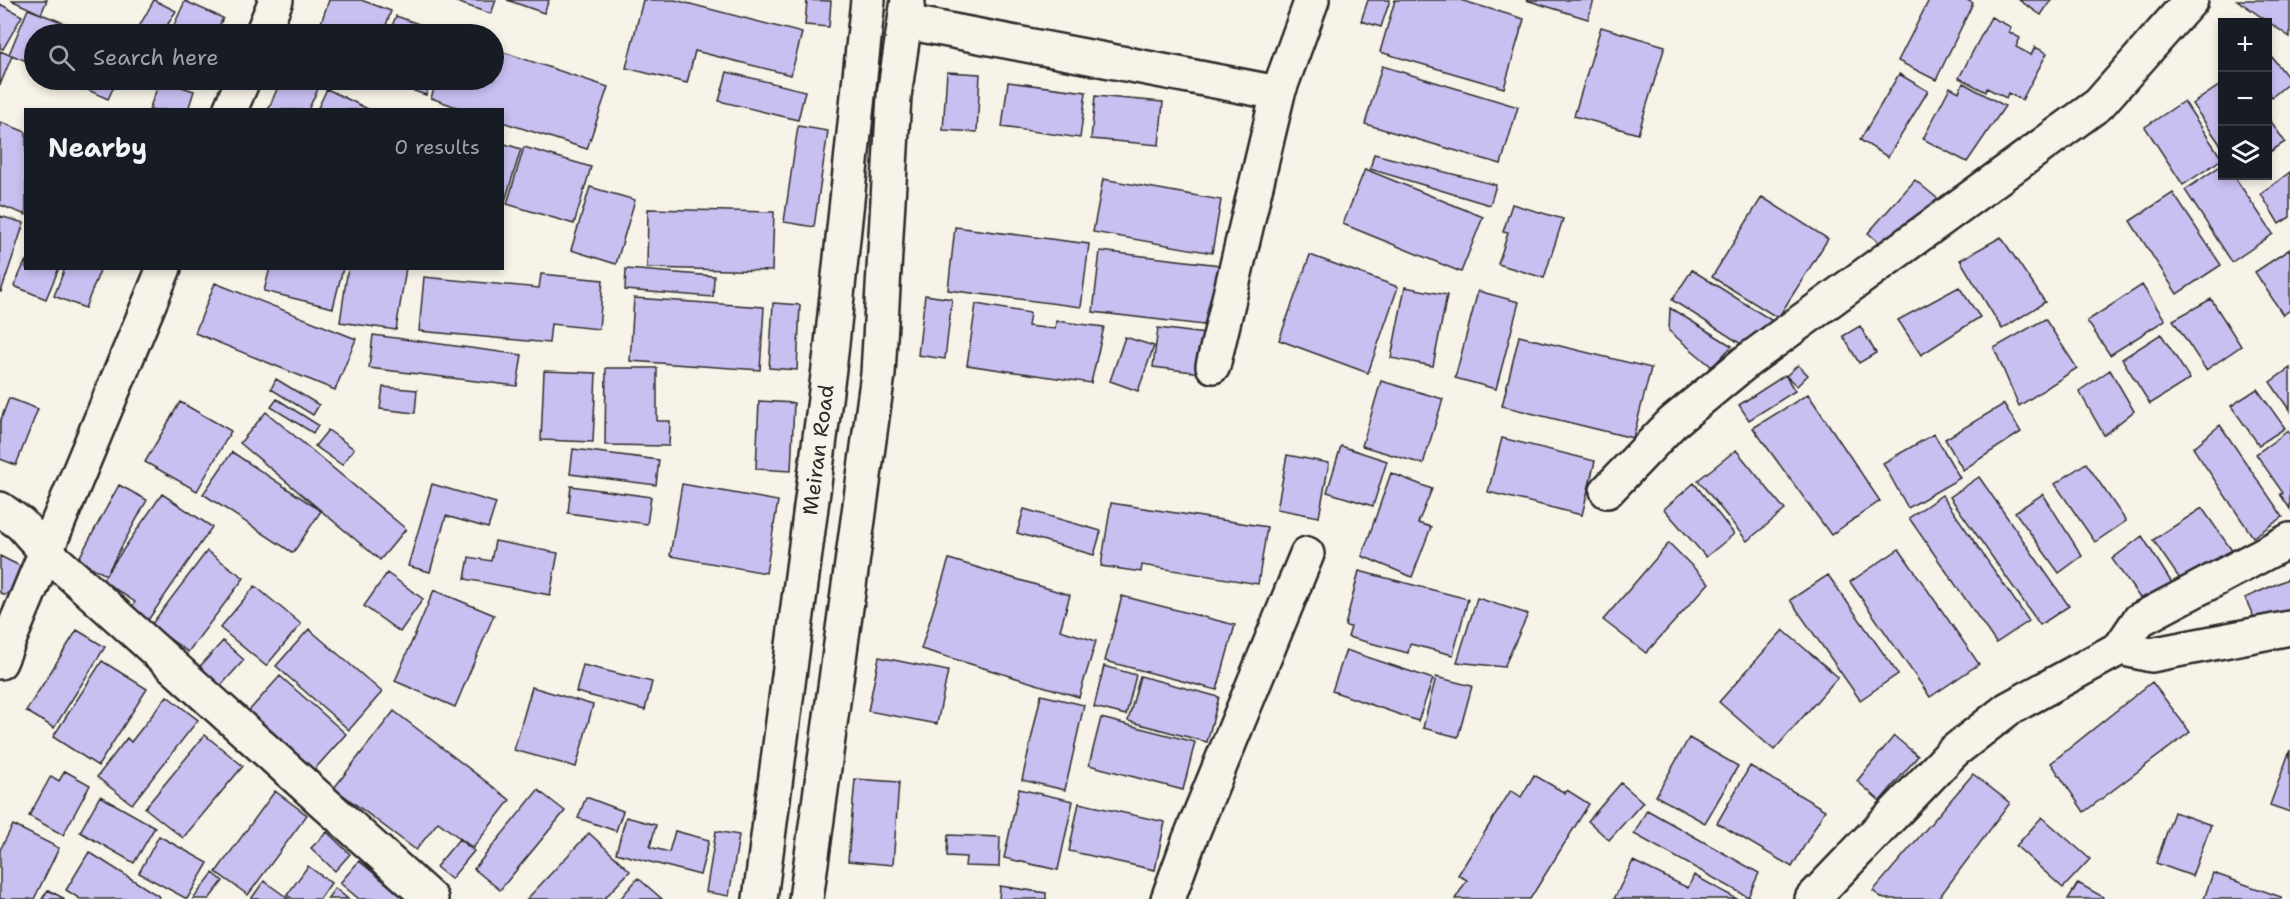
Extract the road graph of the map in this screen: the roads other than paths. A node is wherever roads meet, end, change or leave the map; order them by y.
1 (276, 0) edge
2 (868, 0) edge
3 (1312, 0) edge
4 (2191, 0) edge
5 (907, 11) edge
6 (266, 24) edge
7 (239, 90) edge
8 (1278, 93) junction
9 (231, 108) edge
10 (163, 270) edge
11 (1213, 366) dead end
12 (1607, 491) dead end
13 (0, 510) edge
14 (2290, 540) edge
15 (46, 552) junction
16 (1307, 554) dead end
17 (2290, 628) edge
18 (2120, 648) junction
19 (0, 662) edge
20 (430, 899) edge
21 (760, 899) edge
22 (806, 899) edge
23 (1168, 899) edge
24 (1812, 899) edge

1 - 6 street
2 - 21 street, Meiran Road
3 - 8 street
4 - 12 street
5 - 8 street
5 - 22 street
7 - 9 street
8 - 11 street
10 - 15 street
13 - 15 street
14 - 18 street
15 - 19 street
15 - 20 street
16 - 23 street
17 - 18 street
18 - 24 street

